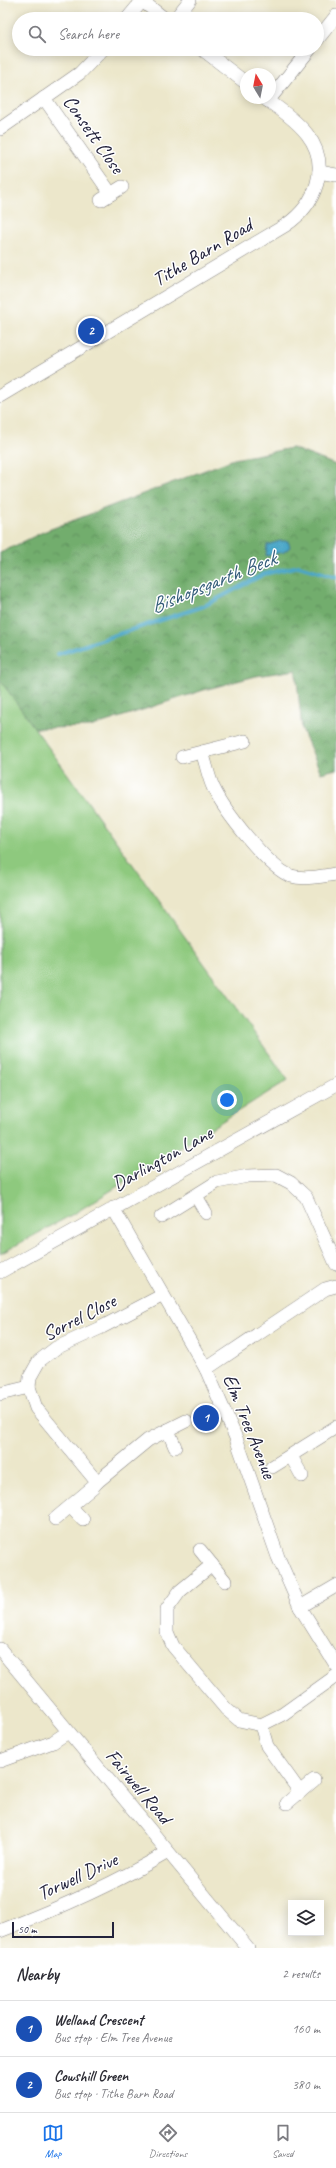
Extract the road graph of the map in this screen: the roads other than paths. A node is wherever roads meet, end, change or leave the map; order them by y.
1 (141, 0) edge
2 (190, 0) edge
3 (132, 12) edge
4 (156, 12) edge
5 (181, 12) edge
6 (336, 16) edge
7 (324, 31) edge
8 (97, 56) edge
9 (211, 56) edge
10 (304, 56) edge
11 (240, 79) edge
12 (276, 88) edge
13 (44, 98) junction
14 (273, 104) edge
15 (0, 129) edge
16 (319, 172) junction
17 (336, 175) edge
18 (111, 193) dead end
19 (0, 396) edge
20 (245, 741) dead end
21 (202, 752) junction
22 (182, 757) dead end
23 (336, 874) edge
24 (336, 1085) edge
25 (196, 1196) junction
26 (113, 1208) junction
27 (206, 1213) dead end
28 (161, 1217) dead end
29 (336, 1264) edge
30 (0, 1272) edge
31 (336, 1286) edge
32 (163, 1295) junction
33 (206, 1369) junction
34 (29, 1387) junction
35 (0, 1394) edge
36 (186, 1421) dead end
37 (336, 1427) edge
38 (168, 1430) junction
39 (175, 1447) dead end
40 (292, 1456) junction
41 (272, 1467) dead end
42 (302, 1476) dead end
43 (97, 1482) junction
44 (71, 1507) junction
45 (55, 1519) dead end
46 (83, 1520) dead end
47 (200, 1550) dead end
48 (212, 1565) junction
49 (225, 1581) dead end
50 (336, 1586) edge
51 (300, 1607) junction
52 (0, 1650) edge
53 (336, 1665) edge
54 (336, 1676) edge
55 (261, 1725) junction
56 (68, 1732) junction
57 (0, 1761) edge
58 (314, 1780) dead end
59 (300, 1792) junction
60 (286, 1803) dead end
61 (168, 1852) junction
62 (0, 1931) edge
63 (248, 1948) edge

1 - 3 street
1 - 4 street
2 - 5 street
6 - 7 street
8 - 13 street
9 - 11 street
10 - 12 street
13 - 15 street
13 - 18 street, Consett Close
14 - 16 street, Tithe Barn Road
16 - 17 street
16 - 19 street, Tithe Barn Road
20 - 21 street
21 - 22 street
21 - 23 street
24 - 26 street, Darlington Lane
25 - 27 street
25 - 28 street
25 - 29 street
26 - 30 street, Darlington Lane
26 - 32 street, Elm Tree Avenue
31 - 33 street
32 - 33 street, Elm Tree Avenue
32 - 34 street, Sorrel Close
33 - 51 street, Elm Tree Avenue
34 - 35 street
34 - 43 street
36 - 38 street
37 - 40 street
38 - 39 street
38 - 43 street
40 - 41 street
40 - 42 street
43 - 44 street
44 - 45 street
44 - 46 street
47 - 48 street
48 - 49 street
48 - 55 street
50 - 51 street
51 - 53 street, Elm Tree Avenue
52 - 56 street, Fairwell Road
54 - 55 street
55 - 59 street
56 - 57 street
56 - 61 street, Fairwell Road
58 - 59 street
59 - 60 street
61 - 62 street, Torwell Drive
61 - 63 street, Fairwell Road

